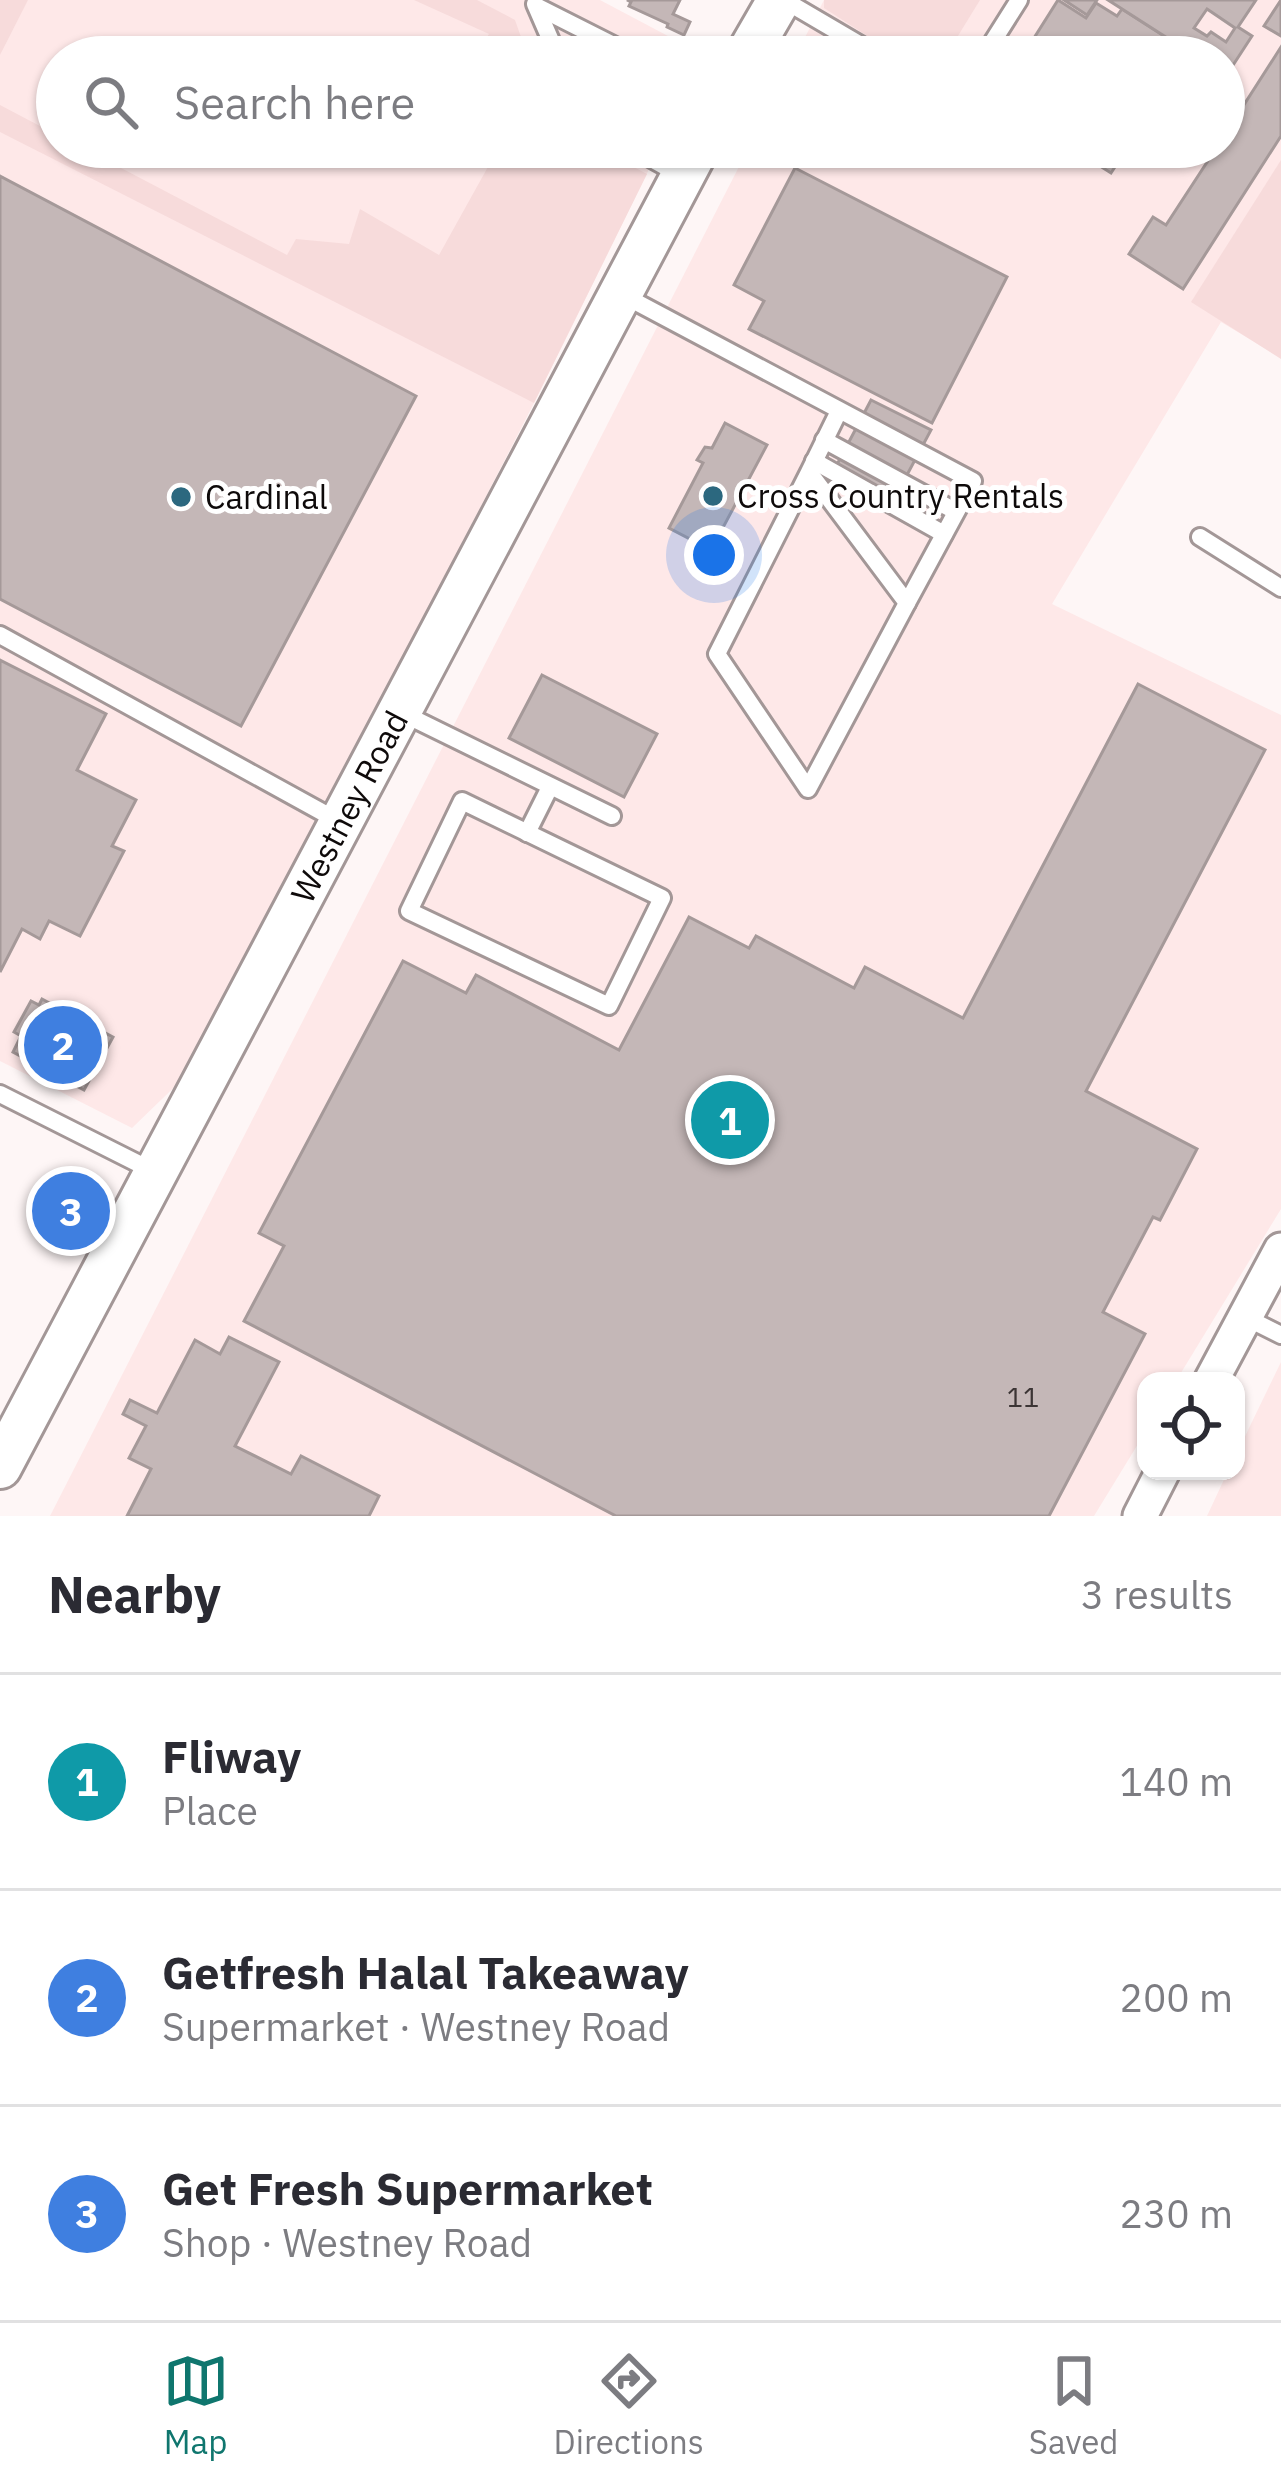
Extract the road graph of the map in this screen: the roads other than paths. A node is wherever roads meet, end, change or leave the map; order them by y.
1 (781, 0) edge
2 (1018, 0) edge
3 (534, 3) edge
4 (549, 36) edge
5 (597, 36) edge
6 (759, 36) edge
7 (844, 36) edge
8 (996, 36) edge
9 (687, 168) edge
10 (621, 293) junction
11 (839, 411) junction
12 (824, 440) junction
13 (811, 466) junction
14 (955, 511) junction
15 (944, 534) junction
16 (1200, 537) dead end
17 (1281, 588) edge
18 (907, 603) junction
19 (0, 635) edge
20 (399, 712) junction
21 (550, 787) junction
22 (612, 816) dead end
23 (341, 822) junction
24 (527, 833) junction
25 (0, 1094) edge
26 (156, 1172) junction
27 (1281, 1250) edge
28 (1244, 1317) junction
29 (1281, 1335) edge
30 (1216, 1372) edge
31 (0, 1467) edge
32 (1158, 1480) edge
33 (1140, 1516) edge

1 - 6 street
1 - 7 lane
2 - 8 lane
3 - 4 lane
3 - 5 lane
9 - 10 street, Westney Road
10 - 11 lane
10 - 20 street, Westney Road
11 - 12 lane
11 - 14 lane
12 - 13 lane
12 - 14 lane
13 - 15 lane
13 - 18 lane
13 - 18 lane
14 - 15 lane
15 - 18 lane
16 - 17 lane
19 - 23 lane
20 - 21 lane
20 - 23 street, Westney Road
21 - 22 lane
21 - 24 lane
23 - 26 street, Westney Road
24 - 24 lane
25 - 26 lane
26 - 31 street, Westney Road
27 - 28 street
28 - 29 lane
28 - 30 street
32 - 33 street

